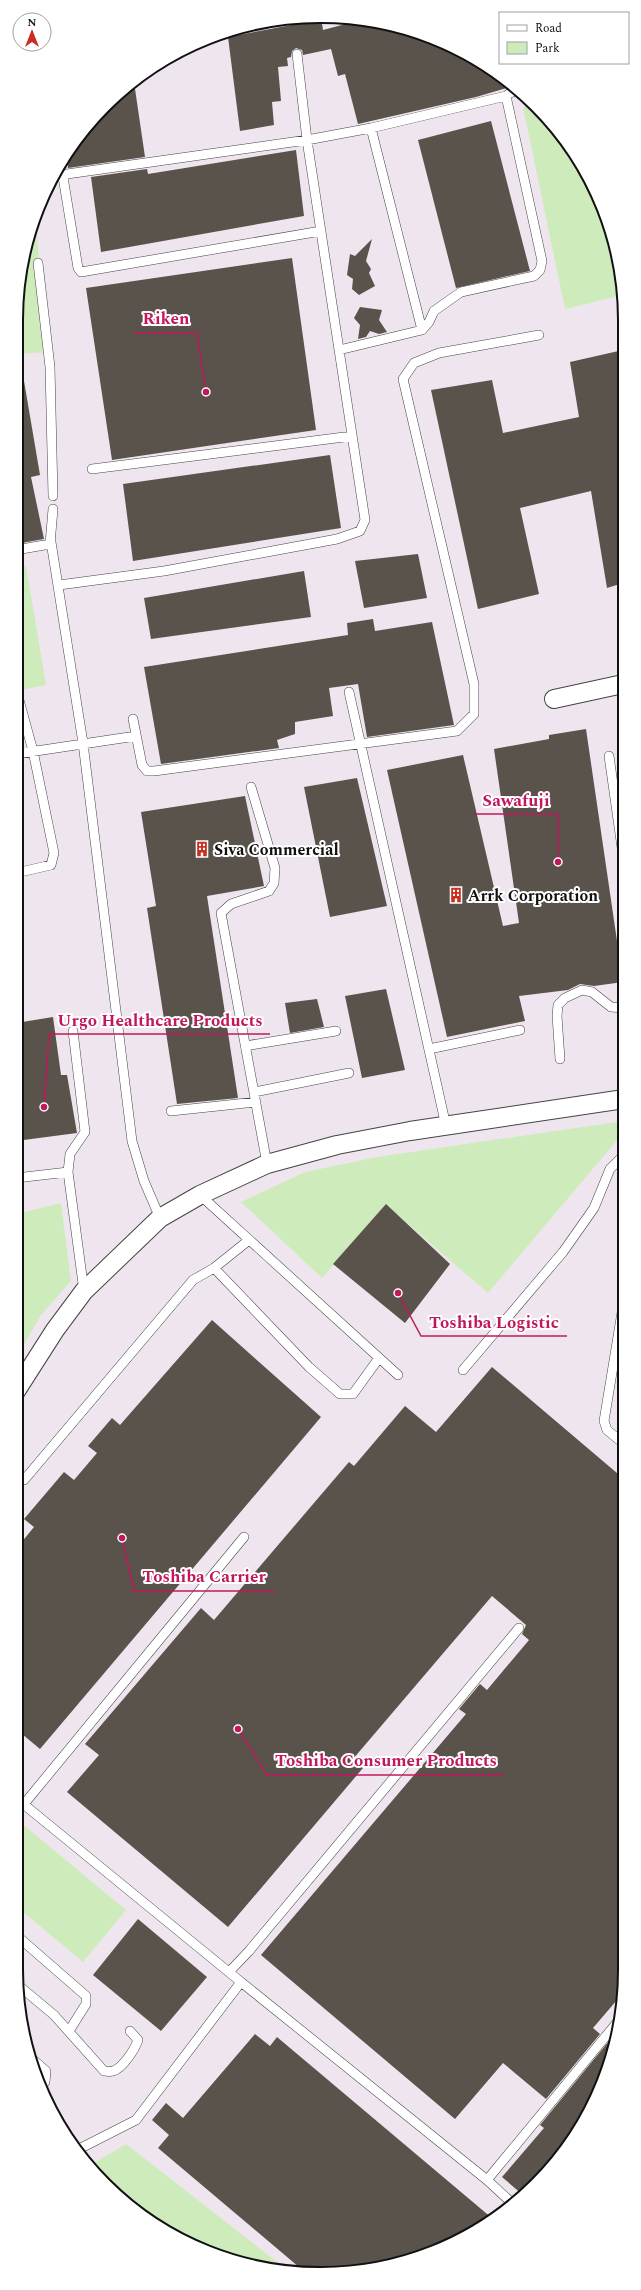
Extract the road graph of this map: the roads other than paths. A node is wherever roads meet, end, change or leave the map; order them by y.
1 (297, 54) dead end
2 (512, 92) edge
3 (506, 96) junction
4 (371, 128) junction
5 (307, 140) junction
6 (321, 231) junction
7 (38, 263) dead end
8 (422, 330) junction
9 (539, 335) dead end
10 (339, 350) junction
11 (352, 436) junction
12 (92, 469) dead end
13 (53, 496) dead end
14 (53, 509) dead end
15 (51, 542) junction
16 (23, 549) edge
17 (60, 585) junction
18 (618, 685) edge
19 (349, 692) dead end
20 (554, 700) dead end
21 (23, 715) edge
22 (133, 719) dead end
23 (136, 736) junction
24 (361, 743) junction
25 (83, 744) junction
26 (33, 751) junction
27 (23, 753) edge
28 (609, 756) dead end
29 (251, 787) dead end
30 (618, 820) edge
31 (23, 872) edge
32 (618, 1008) edge
33 (520, 1030) dead end
34 (73, 1031) dead end
35 (336, 1031) dead end
36 (245, 1046) junction
37 (429, 1049) junction
38 (560, 1059) dead end
39 (349, 1073) dead end
40 (255, 1097) junction
41 (618, 1100) edge
42 (171, 1111) dead end
43 (446, 1126) junction
44 (618, 1161) edge
45 (267, 1164) junction
46 (68, 1172) junction
47 (23, 1177) edge
48 (200, 1195) junction
49 (160, 1218) junction
50 (249, 1240) junction
51 (214, 1268) junction
52 (84, 1291) junction
53 (618, 1338) edge
54 (615, 1357) junction
55 (379, 1358) junction
56 (618, 1359) edge
57 (463, 1370) dead end
58 (398, 1375) dead end
59 (23, 1380) edge
60 (618, 1439) edge
61 (24, 1480) dead end
62 (244, 1536) dead end
63 (519, 1628) dead end
64 (24, 1804) joint
65 (23, 1941) edge
66 (229, 1972) junction
67 (241, 1982) junction
68 (24, 1991) edge
69 (612, 2029) edge
70 (69, 2031) junction
71 (130, 2031) dead end
72 (39, 2064) edge
73 (44, 2079) edge
74 (82, 2148) edge
75 (487, 2180) junction
76 (509, 2200) edge

1 - 5 lane
2 - 3 lane
3 - 4 lane
3 - 8 lane
4 - 5 lane
4 - 8 lane
5 - 6 lane
5 - 6 lane
6 - 10 lane
7 - 13 lane
8 - 10 lane
9 - 24 lane
10 - 11 lane
11 - 12 lane
11 - 17 lane
14 - 15 lane
15 - 16 lane
15 - 17 lane
17 - 25 lane
18 - 20 street
19 - 24 lane
21 - 26 lane
22 - 23 lane
23 - 24 lane
23 - 25 lane
24 - 37 lane
25 - 26 lane
25 - 49 lane
26 - 27 lane
26 - 31 lane
28 - 30 lane
29 - 36 lane
32 - 38 lane
33 - 37 lane
34 - 46 lane
35 - 36 lane
36 - 40 lane
37 - 43 lane
39 - 40 lane
40 - 42 lane
40 - 45 lane
41 - 43 street
43 - 45 street
44 - 57 lane
45 - 48 street
46 - 47 lane
46 - 52 lane
48 - 49 street
48 - 50 lane
49 - 52 street
50 - 51 lane
50 - 55 lane
51 - 55 lane
51 - 61 lane
52 - 59 street
53 - 54 lane
54 - 56 lane
54 - 60 lane
55 - 58 lane
62 - 64 lane
63 - 66 lane
64 - 66 lane
65 - 70 lane
66 - 67 lane
67 - 74 lane
67 - 75 lane
68 - 70 lane
69 - 75 lane
70 - 71 lane
72 - 73 lane
75 - 76 lane

